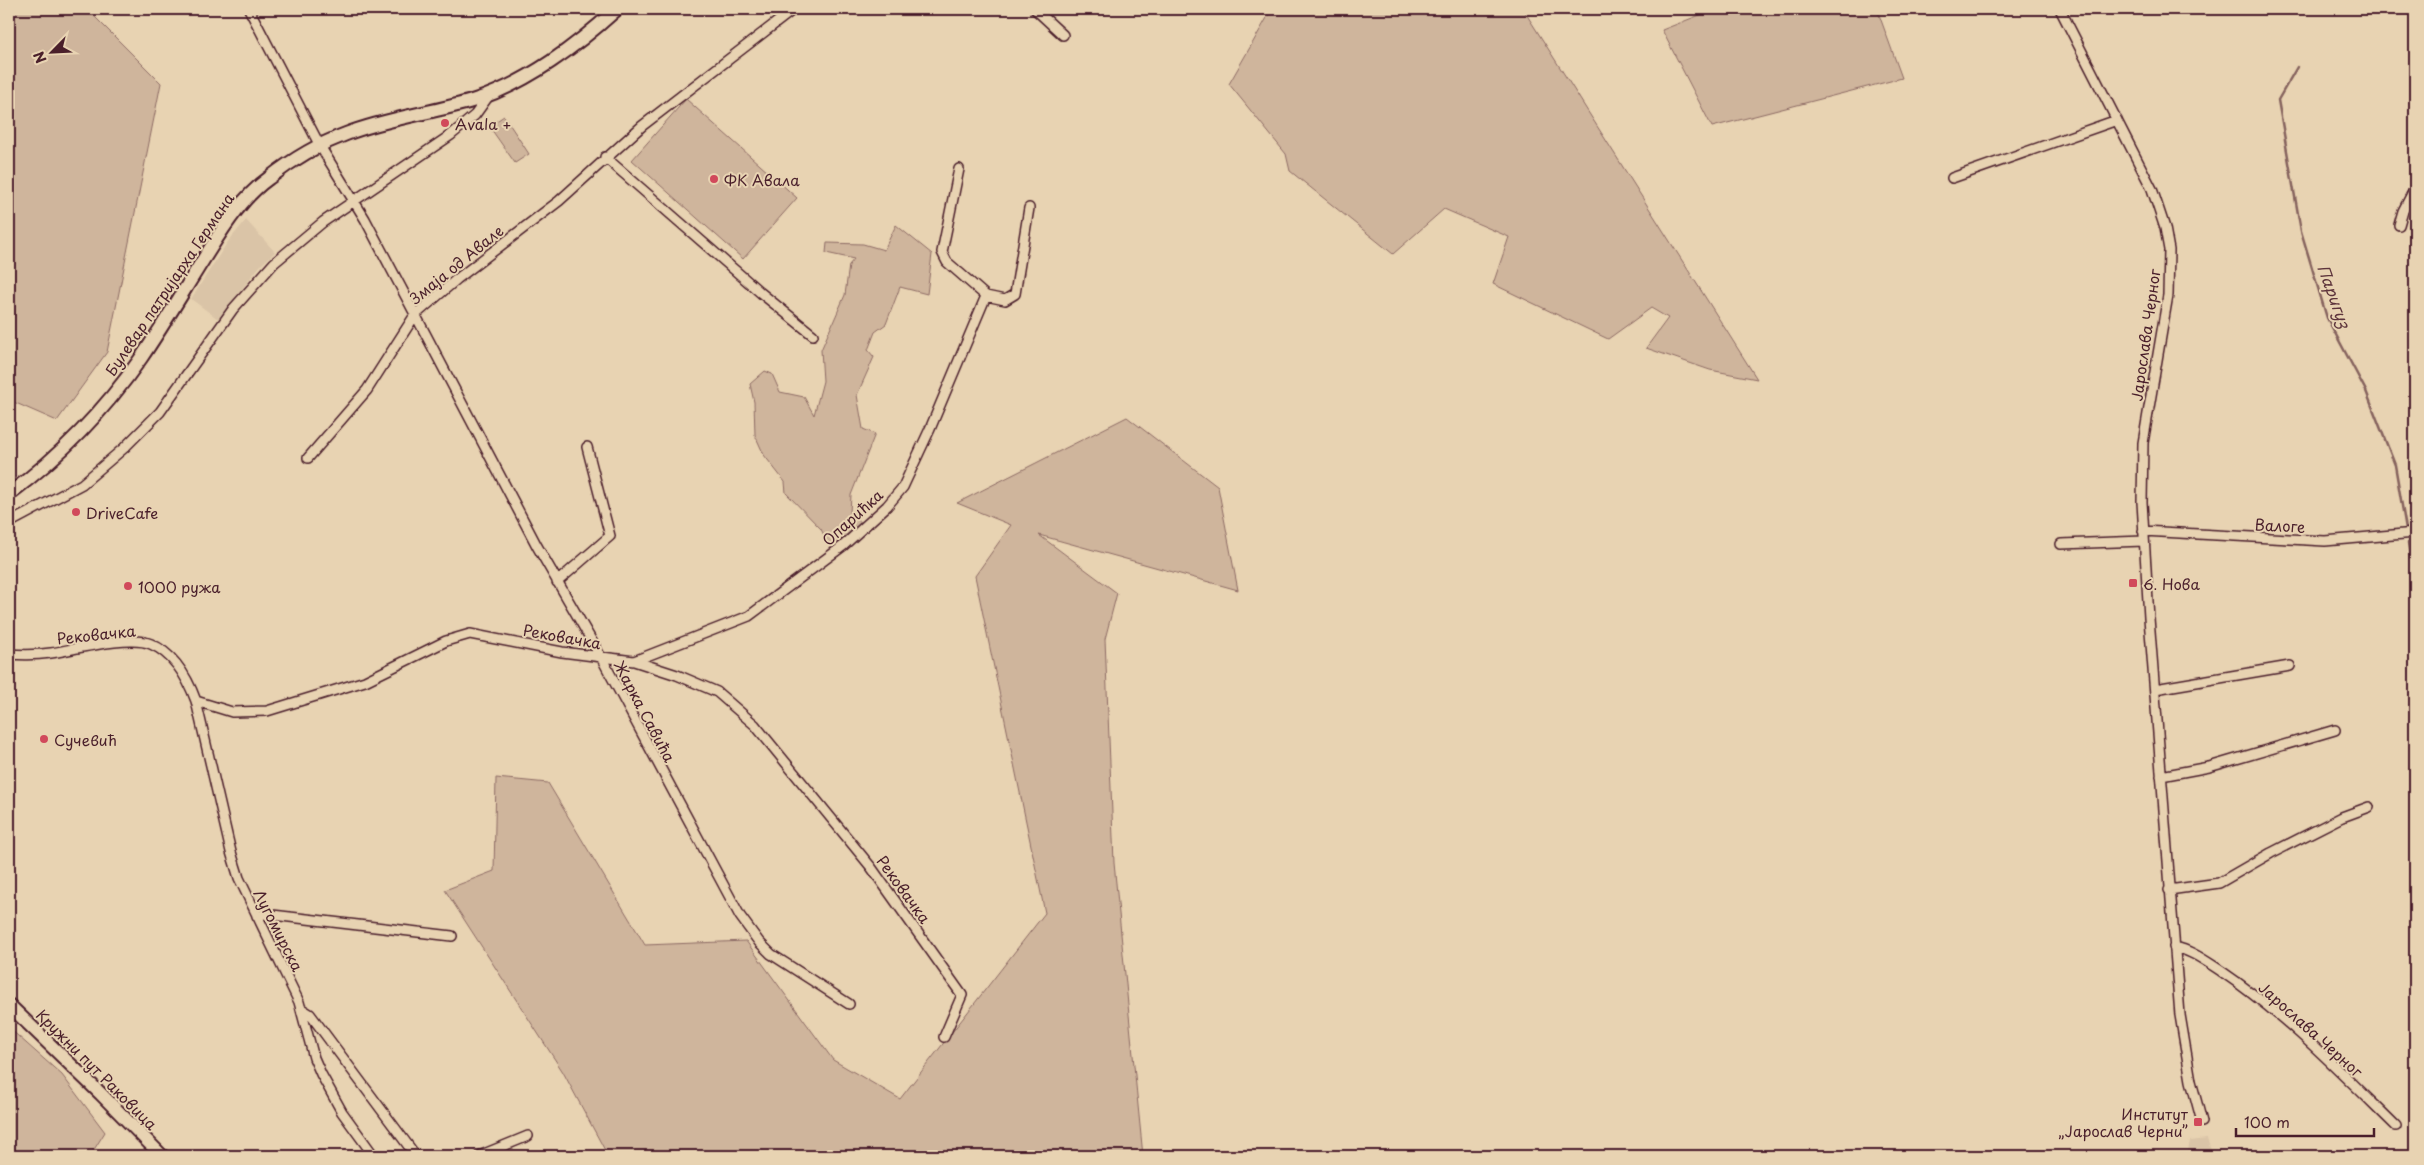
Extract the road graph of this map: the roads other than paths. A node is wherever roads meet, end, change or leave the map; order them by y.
1 (249, 9) edge
2 (617, 9) edge
3 (794, 9) edge
4 (1035, 9) edge
5 (2060, 9) edge
6 (1063, 35) dead end
7 (490, 94) junction
8 (2117, 120) junction
9 (320, 146) junction
10 (605, 157) junction
11 (959, 169) dead end
12 (1952, 178) dead end
13 (2415, 188) edge
14 (353, 201) junction
15 (1029, 208) dead end
16 (2399, 225) dead end
17 (986, 296) junction
18 (415, 315) junction
19 (814, 335) dead end
20 (587, 447) dead end
21 (308, 458) dead end
22 (9, 494) edge
23 (9, 523) edge
24 (2143, 531) junction
25 (2415, 533) edge
26 (2144, 541) junction
27 (2061, 544) dead end
28 (558, 582) junction
29 (9, 654) edge
30 (601, 657) junction
31 (634, 661) junction
32 (2290, 666) dead end
33 (2155, 689) junction
34 (196, 701) junction
35 (2335, 730) dead end
36 (2161, 776) junction
37 (2369, 807) dead end
38 (2169, 890) junction
39 (257, 916) junction
40 (452, 936) dead end
41 (2174, 947) junction
42 (849, 1004) dead end
43 (9, 1005) edge
44 (302, 1009) junction
45 (944, 1037) dead end
46 (2202, 1122) dead end
47 (2396, 1126) dead end
48 (528, 1136) dead end
49 (162, 1156) edge
50 (374, 1156) edge
51 (416, 1156) edge
52 (480, 1156) edge

1 - 9 street, Жарка Савића
2 - 7 main road, Булевар патријарха Германа
3 - 10 street, Змаја од Авале
4 - 6 street
5 - 8 street, Јарослава Черног
7 - 9 main road, Булевар патријарха Германа
7 - 14 street
8 - 12 street
8 - 24 street, Јарослава Черног
9 - 14 street, Жарка Савића
9 - 22 main road, Булевар патријарха Германа
10 - 18 street, Змаја од Авале
10 - 19 street
11 - 17 street
13 - 16 street
14 - 18 street, Жарка Савића
14 - 23 street
15 - 17 street
17 - 31 street, Опарићка
18 - 21 street, Змаја од Авале
18 - 28 street, Жарка Савића
20 - 28 street
24 - 25 street, Валоге
24 - 26 street, Јарослава Черног
26 - 27 street
26 - 33 street, Јарослава Черног
28 - 30 street, Жарка Савића
29 - 34 street, Рековачка
30 - 31 street, Рековачка
30 - 34 street, Рековачка
30 - 42 street, Жарка Савића
31 - 45 street, Рековачка
32 - 33 street
33 - 36 street, Јарослава Черног
34 - 39 street, Лугомирска
35 - 36 street
36 - 38 street, Јарослава Черног
37 - 38 street
38 - 41 street, Јарослава Черног
39 - 40 street
39 - 44 street, Лугомирска
41 - 46 street, Јарослава Черног
41 - 47 street, Јарослава Черног
43 - 49 main road, Кружни пут Раковица
44 - 50 street, Лугомирска
44 - 51 street
48 - 52 street

